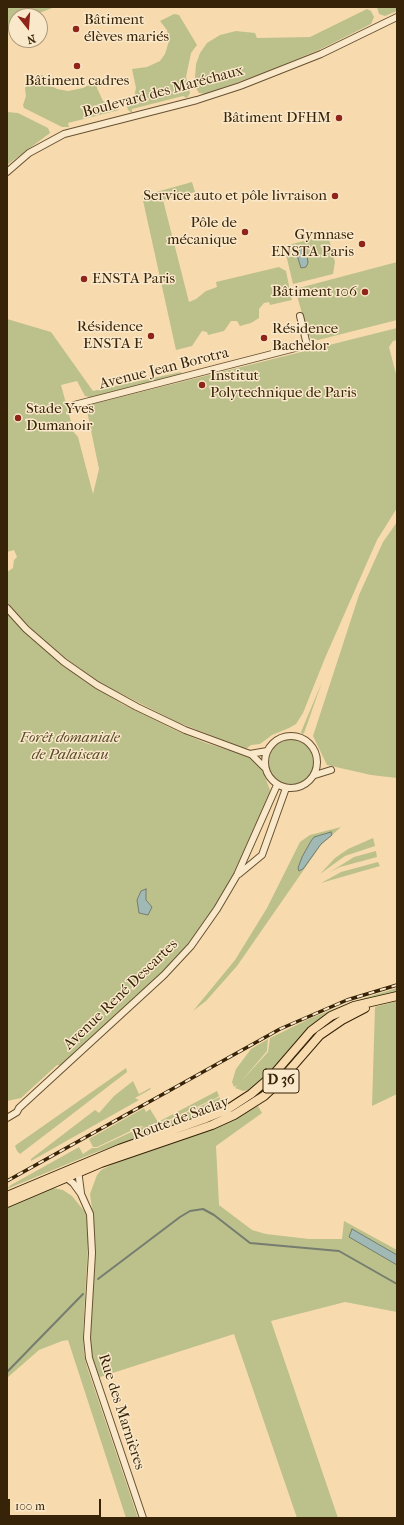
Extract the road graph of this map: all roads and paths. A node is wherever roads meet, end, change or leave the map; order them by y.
1 (397, 17) edge
2 (7, 172) edge
3 (300, 316) dead end
4 (74, 405) dead end
5 (7, 608) edge
6 (267, 751) junction
7 (251, 754) junction
8 (318, 760) junction
9 (265, 768) junction
10 (315, 775) junction
11 (277, 785) junction
12 (286, 788) junction
13 (238, 875) junction
14 (397, 996) edge
15 (7, 1118) edge
16 (77, 1170) junction
17 (63, 1176) junction
18 (81, 1194) junction
19 (7, 1196) edge
20 (7, 1203) edge
21 (142, 1518) edge

1 - 2 street, Boulevard des Maréchaux
3 - 4 street, Avenue Jean Borotra
5 - 7 street
6 - 7 street
6 - 8 street
6 - 9 street
7 - 9 street
8 - 10 street
8 - 10 street
9 - 11 street
10 - 12 street
11 - 12 street
11 - 13 street, Avenue René Descartes
12 - 13 street, Avenue René Descartes
13 - 15 street, Avenue René Descartes
14 - 16 main road, Route de Saclay / D 36
16 - 17 main road, Route de Saclay / D 36
16 - 18 street, Rue des Marnières
17 - 18 street, Rue des Marnières
17 - 19 main road, Route de Saclay / D 36
17 - 20 main road, Route de Saclay / D 36
18 - 21 street, Rue des Marnières

